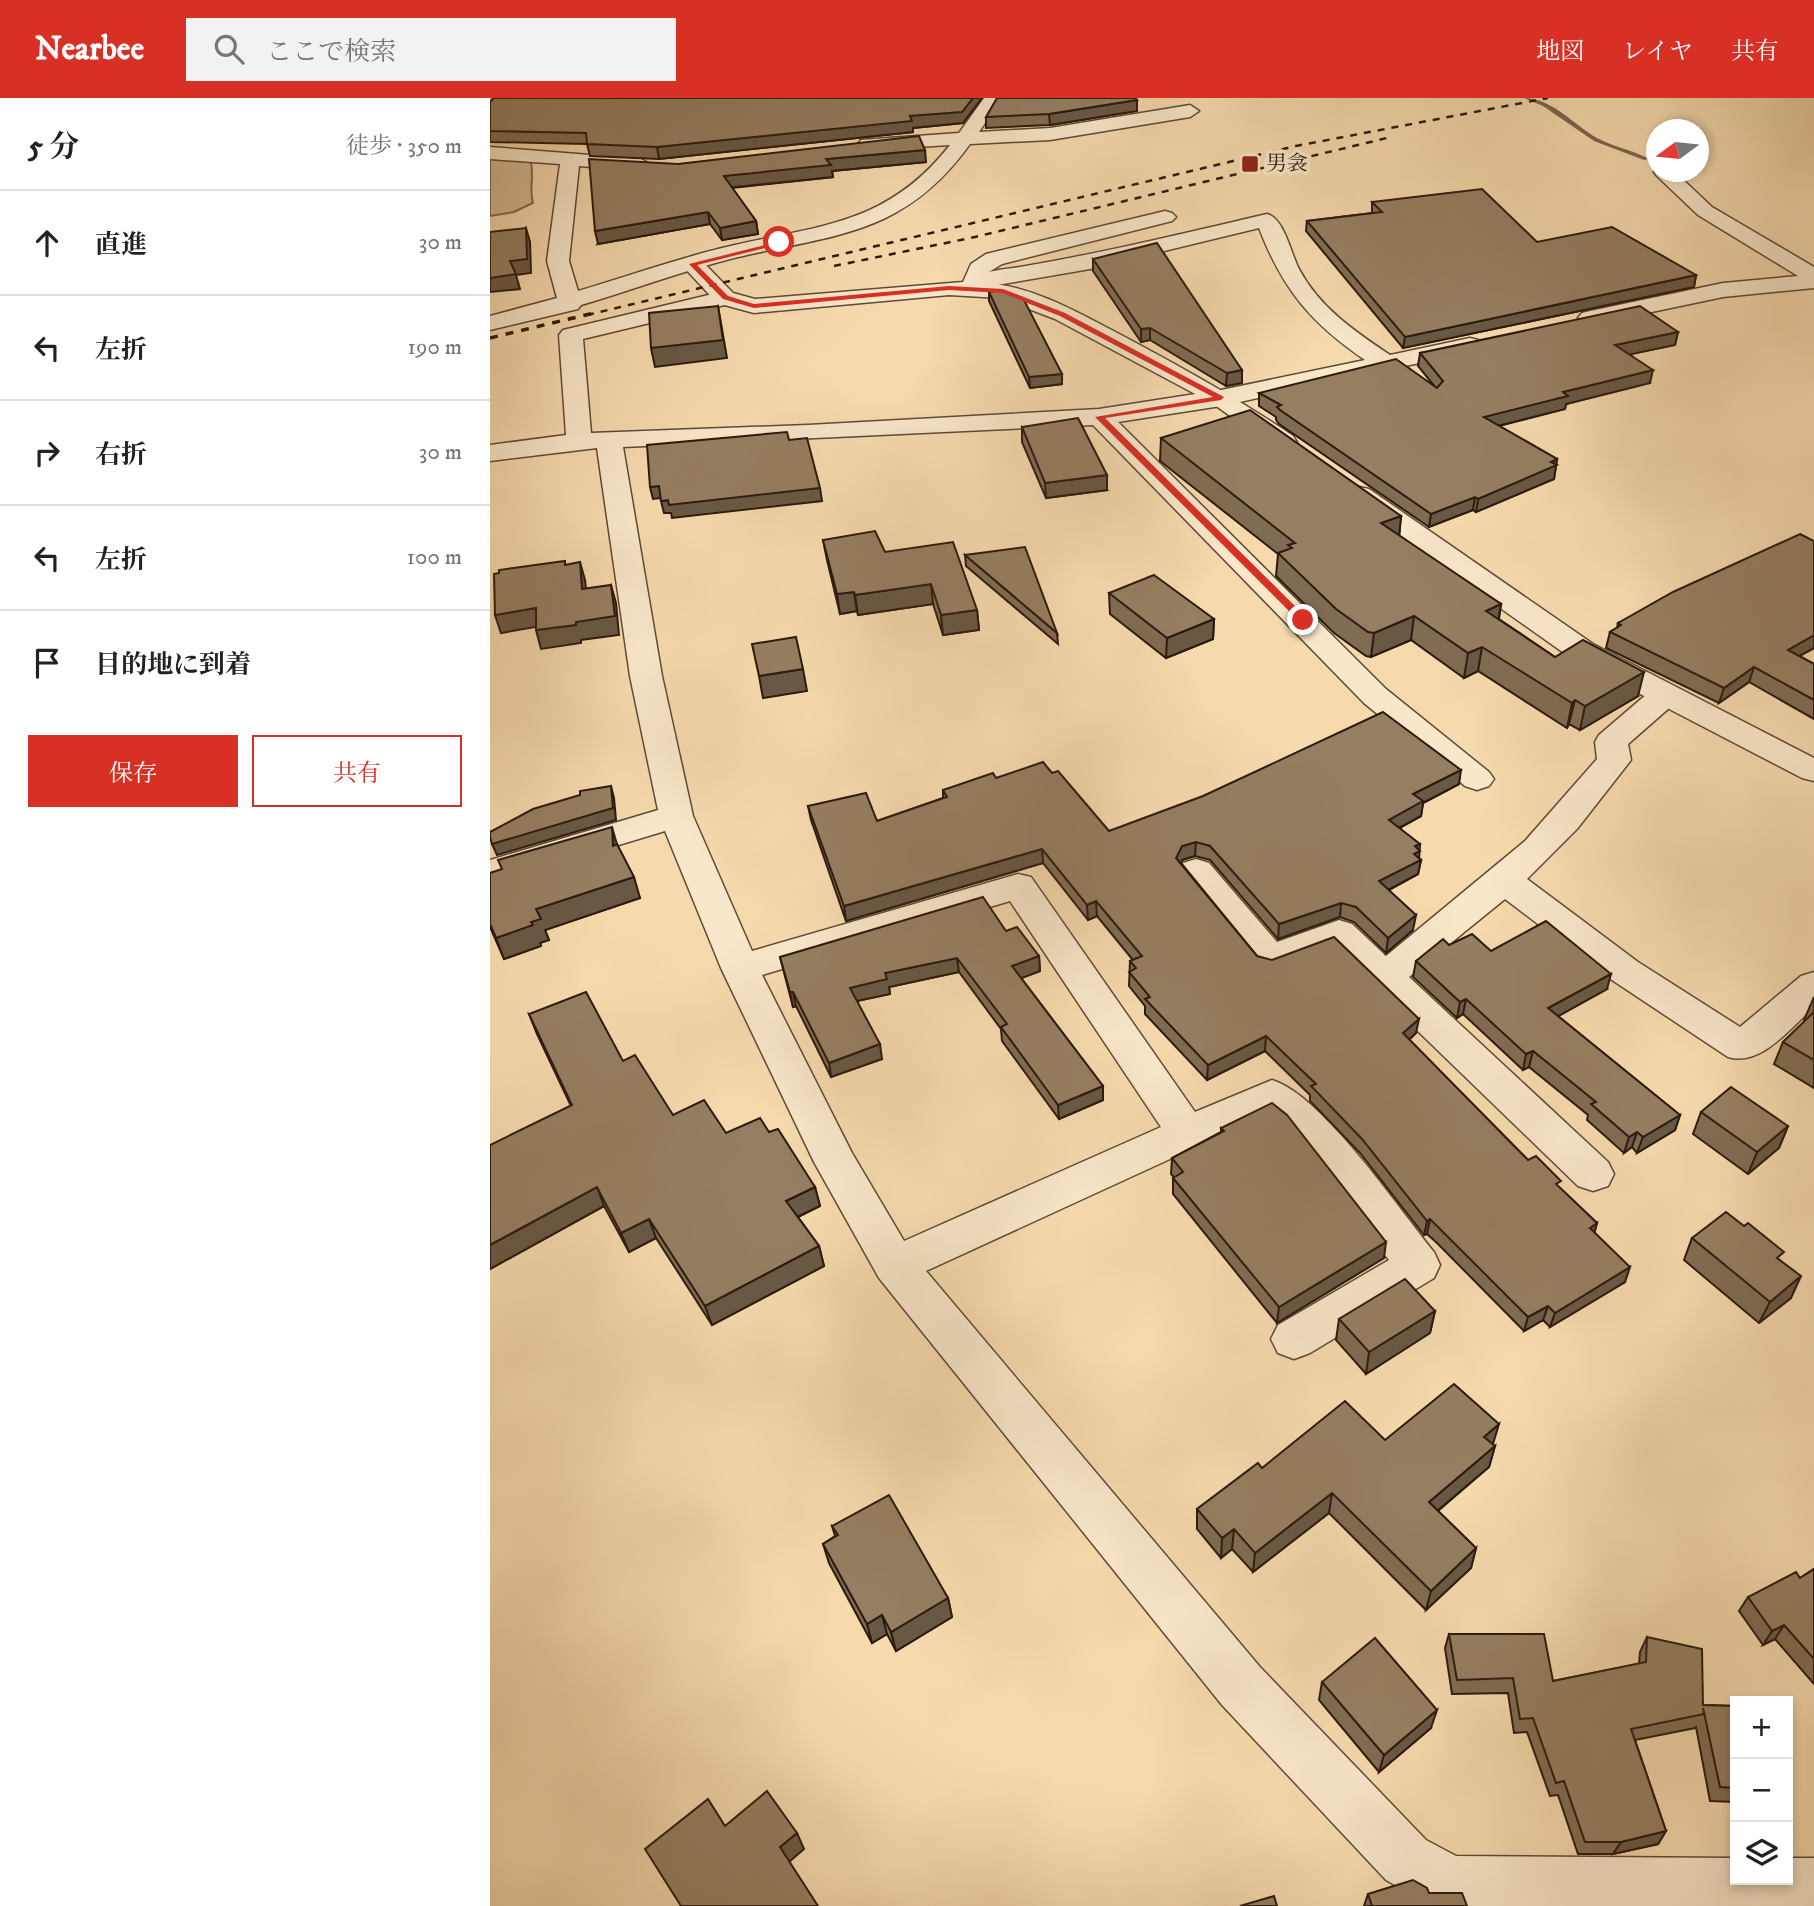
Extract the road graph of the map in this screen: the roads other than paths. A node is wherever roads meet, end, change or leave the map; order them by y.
1 (993, 98) edge
2 (1174, 98) edge
3 (1190, 111) junction
4 (1208, 122) dead end
5 (963, 139) junction
6 (850, 145) edge
7 (490, 153) edge
8 (570, 162) junction
9 (667, 167) edge
10 (1674, 182) edge
11 (1165, 217) dead end
12 (692, 264) junction
13 (1810, 284) edge
14 (972, 287) junction
15 (725, 298) junction
16 (570, 304) junction
17 (1572, 322) edge
18 (490, 323) edge
19 (1494, 340) edge
20 (1386, 363) junction
21 (1221, 398) junction
22 (1099, 417) junction
23 (594, 440) junction
24 (490, 453) edge
25 (1310, 461) edge
26 (1332, 477) edge
27 (1665, 695) junction
28 (1814, 771) edge
29 (1477, 779) dead end
30 (676, 816) junction
31 (1196, 871) dead end
32 (490, 872) edge
33 (1506, 882) junction
34 (740, 968) junction
35 (1386, 976) junction
36 (1814, 986) edge
37 (1187, 1133) junction
38 (1592, 1174) dead end
39 (895, 1265) junction
40 (1294, 1339) dead end
41 (1814, 1887) edge
42 (1529, 1897) edge

1 - 5 street
2 - 3 street
3 - 4 street
3 - 5 street
5 - 6 street
5 - 12 street
7 - 8 street
8 - 9 street
8 - 16 street
10 - 13 street
11 - 14 street
12 - 15 street
12 - 16 street
13 - 17 street
14 - 15 street
14 - 20 street
14 - 21 street
15 - 23 street
16 - 18 street
19 - 20 street
20 - 21 street
21 - 22 street
21 - 25 street
22 - 23 street
22 - 29 street
23 - 24 street
23 - 30 street
26 - 27 street
27 - 28 street
27 - 33 street
30 - 32 street
30 - 34 street
31 - 35 street
33 - 35 street
33 - 36 street
34 - 37 street
34 - 39 street
35 - 38 street
37 - 39 street
37 - 40 street
39 - 42 street
41 - 42 street

